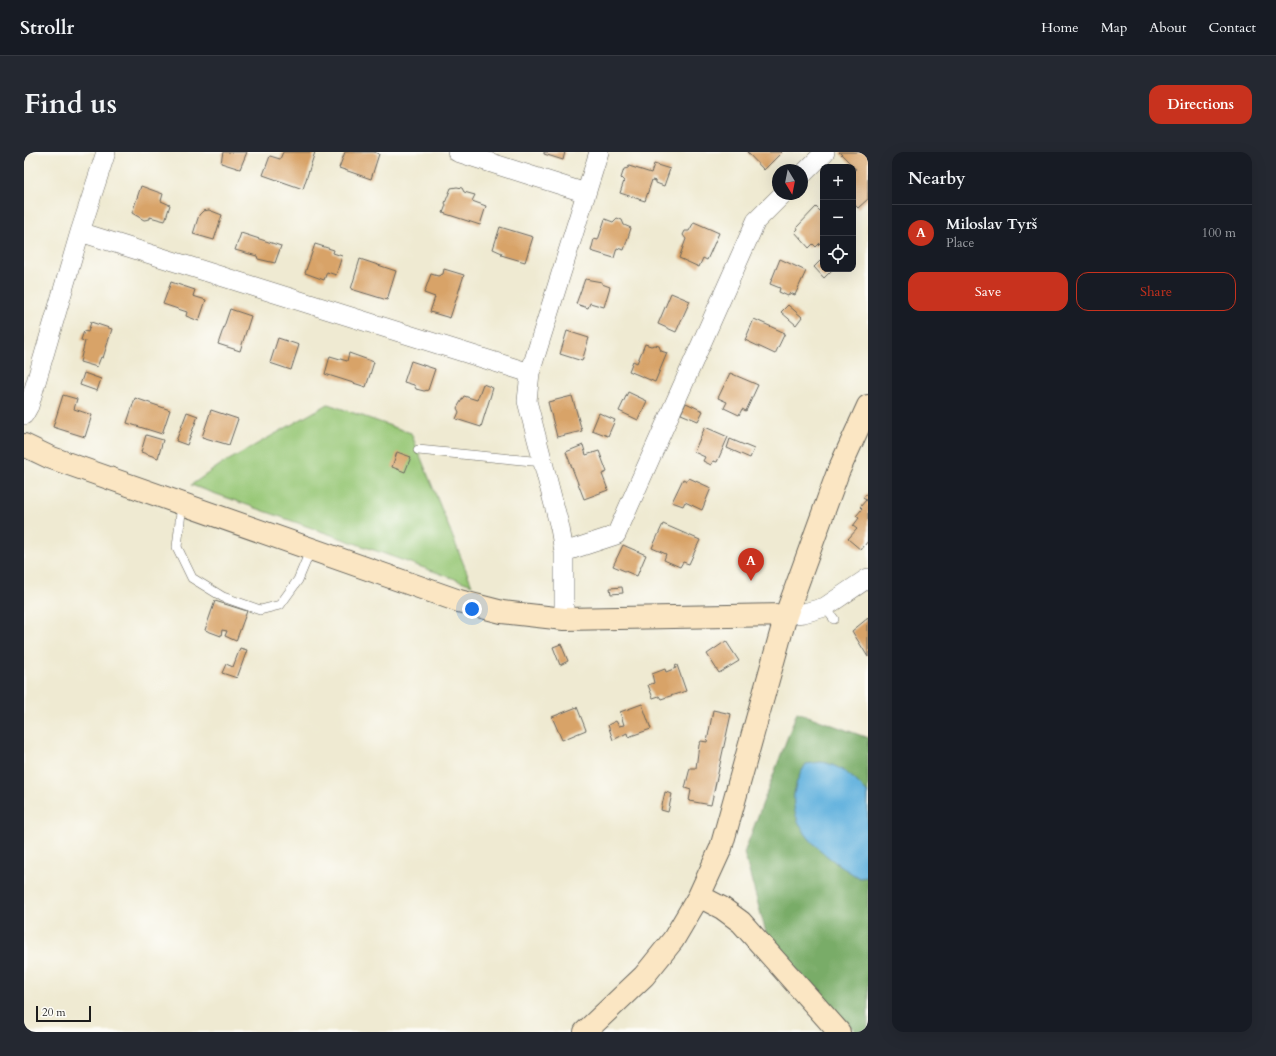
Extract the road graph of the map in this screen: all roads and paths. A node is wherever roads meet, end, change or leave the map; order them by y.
1 (106, 152) edge
2 (457, 152) edge
3 (599, 152) edge
4 (825, 152) edge
5 (808, 169) edge
6 (586, 193) junction
7 (777, 200) edge
8 (80, 232) junction
9 (530, 373) junction
10 (868, 406) edge
11 (24, 415) edge
12 (24, 445) edge
13 (418, 450) dead end
14 (543, 462) junction
15 (182, 504) junction
16 (311, 549) junction
17 (564, 552) junction
18 (868, 578) edge
19 (786, 615) junction
20 (564, 620) junction
21 (699, 896) junction
22 (585, 1032) edge
23 (839, 1032) edge

1 - 8 street
2 - 6 street
3 - 6 street
4 - 5 street
6 - 9 street
7 - 17 street
8 - 9 street
8 - 11 street
9 - 14 street
10 - 19 street
12 - 15 street
13 - 14 lane
14 - 17 street
15 - 16 street
15 - 16 lane
16 - 20 street
17 - 20 street
18 - 19 street
19 - 20 street
19 - 21 street
21 - 22 street
21 - 23 street

